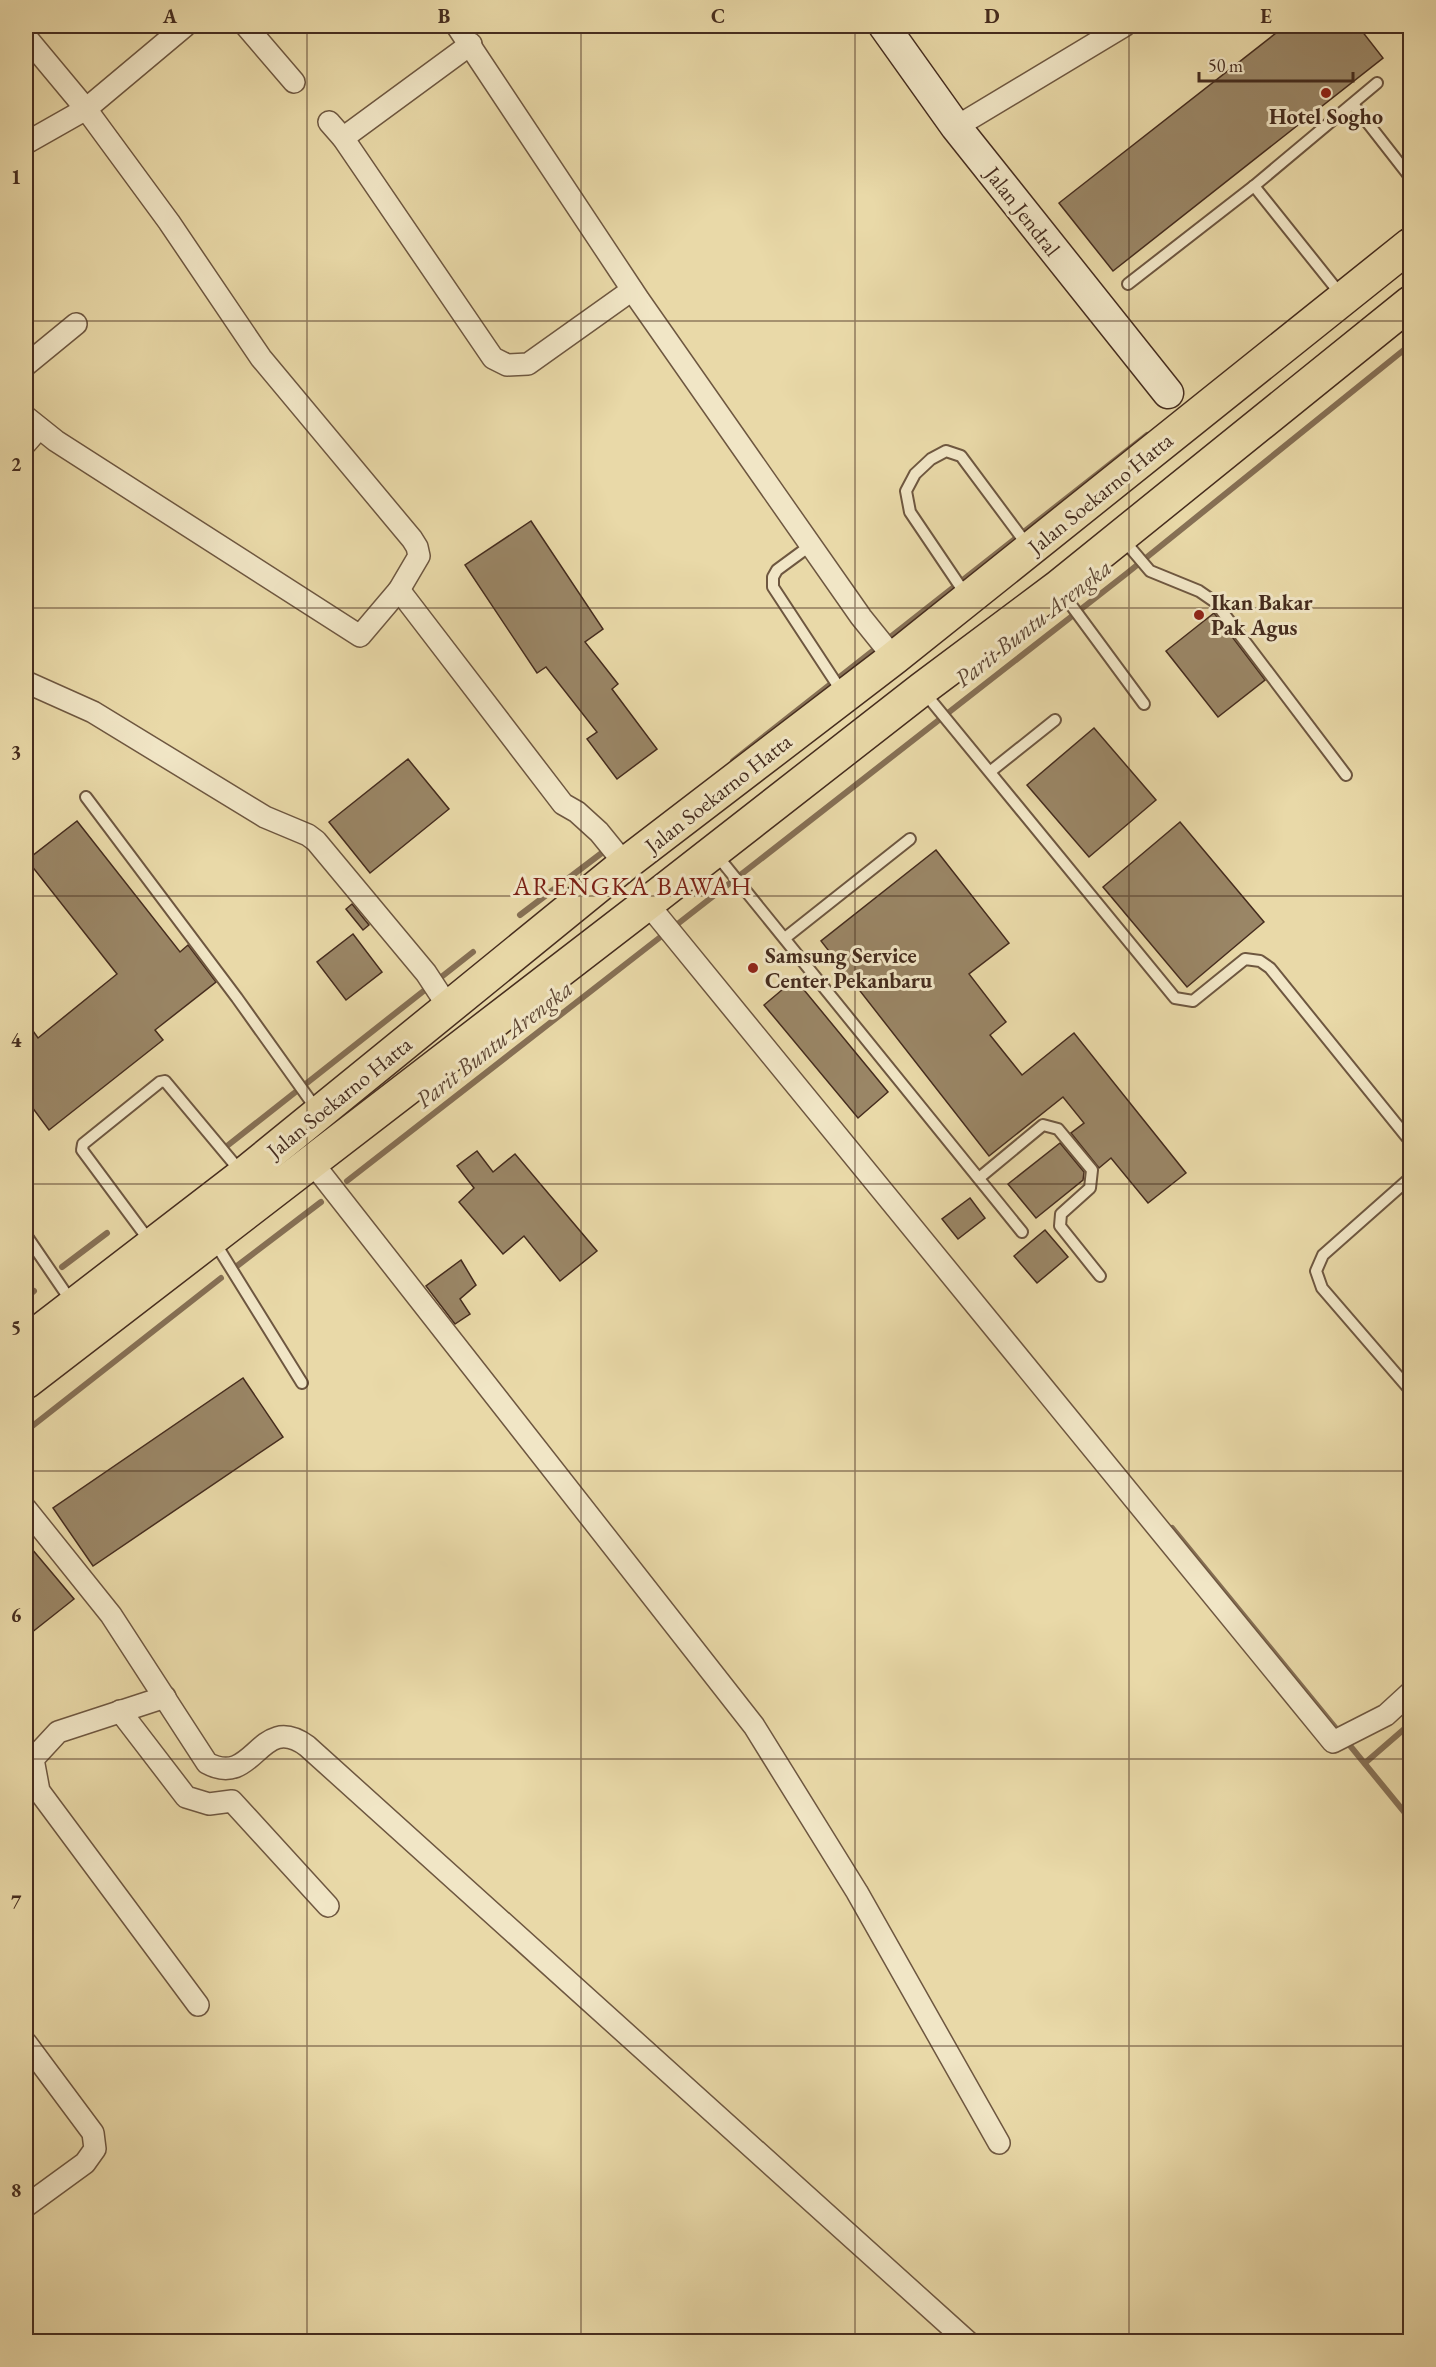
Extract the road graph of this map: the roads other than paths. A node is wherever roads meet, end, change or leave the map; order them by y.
1 (185, 26) edge
2 (246, 26) edge
3 (457, 26) edge
4 (884, 26) edge
5 (1124, 26) edge
6 (26, 37) edge
7 (471, 44) junction
8 (294, 82) dead end
9 (1377, 84) dead end
10 (1353, 104) junction
11 (86, 109) junction
12 (956, 127) junction
13 (26, 143) edge
14 (1410, 177) edge
15 (1254, 186) junction
16 (1410, 245) edge
17 (1128, 284) dead end
18 (632, 290) junction
19 (1344, 298) junction
20 (1410, 303) edge
21 (76, 324) dead end
22 (26, 365) edge
23 (1168, 393) dead end
24 (30, 429) edge
25 (1024, 540) junction
26 (811, 545) junction
27 (1129, 546) junction
28 (962, 588) junction
29 (399, 590) junction
30 (1064, 596) junction
31 (888, 651) junction
32 (26, 682) edge
33 (845, 696) junction
34 (932, 700) junction
35 (1144, 704) dead end
36 (1055, 720) dead end
37 (991, 771) junction
38 (1346, 775) dead end
39 (86, 797) dead end
40 (910, 839) dead end
41 (620, 857) junction
42 (722, 862) junction
43 (647, 903) junction
44 (785, 938) junction
45 (446, 1002) junction
46 (316, 1109) junction
47 (1410, 1141) edge
48 (311, 1161) junction
49 (243, 1175) junction
50 (979, 1178) junction
51 (1410, 1178) edge
52 (1022, 1233) dead end
53 (26, 1235) edge
54 (213, 1238) junction
55 (152, 1244) junction
56 (1100, 1276) dead end
57 (74, 1304) junction
58 (26, 1342) edge
59 (26, 1382) edge
60 (302, 1383) dead end
61 (1410, 1390) edge
62 (26, 1509) edge
63 (1410, 1693) edge
64 (165, 1697) junction
65 (120, 1711) junction
66 (328, 1906) dead end
67 (198, 2005) dead end
68 (26, 2043) edge
69 (999, 2143) dead end
70 (26, 2206) edge
71 (968, 2342) edge

1 - 11 street
2 - 8 street
3 - 7 street
4 - 12 main road, Jalan Jendral
5 - 12 street
6 - 11 street
7 - 18 street
7 - 18 street
9 - 10 lane
10 - 14 lane
10 - 15 lane
11 - 13 street
11 - 29 street
12 - 23 main road, Jalan Jendral
15 - 17 lane
15 - 19 lane
16 - 19 main road, Jalan Soekarno Hatta
18 - 26 street
19 - 25 main road, Jalan Soekarno Hatta
20 - 27 main road, Jalan Soekarno Hatta
21 - 22 street
24 - 29 street
25 - 28 main road, Jalan Soekarno Hatta
25 - 28 lane
26 - 31 street
26 - 33 lane
27 - 30 main road, Jalan Soekarno Hatta
27 - 38 lane
28 - 31 main road, Jalan Soekarno Hatta
29 - 41 street
30 - 34 main road, Jalan Soekarno Hatta
30 - 35 lane
31 - 33 main road, Jalan Soekarno Hatta
32 - 45 street
33 - 41 main road, Jalan Soekarno Hatta
34 - 37 lane
34 - 42 main road, Jalan Soekarno Hatta
36 - 37 lane
37 - 47 lane
39 - 46 lane
40 - 44 lane
41 - 45 main road, Jalan Soekarno Hatta
42 - 43 main road, Jalan Soekarno Hatta
42 - 44 lane
43 - 48 main road, Jalan Soekarno Hatta
43 - 63 street
44 - 50 lane
45 - 46 main road, Jalan Soekarno Hatta
46 - 49 main road, Jalan Soekarno Hatta
48 - 54 main road, Jalan Soekarno Hatta
48 - 69 street
49 - 55 main road, Jalan Soekarno Hatta
49 - 55 lane
50 - 52 lane
50 - 56 lane
51 - 61 lane
53 - 57 lane
54 - 59 main road, Jalan Soekarno Hatta
54 - 60 lane
55 - 57 main road, Jalan Soekarno Hatta
57 - 58 main road, Jalan Soekarno Hatta
62 - 64 street
64 - 65 street
64 - 71 street
65 - 66 street
65 - 67 street
68 - 70 street

